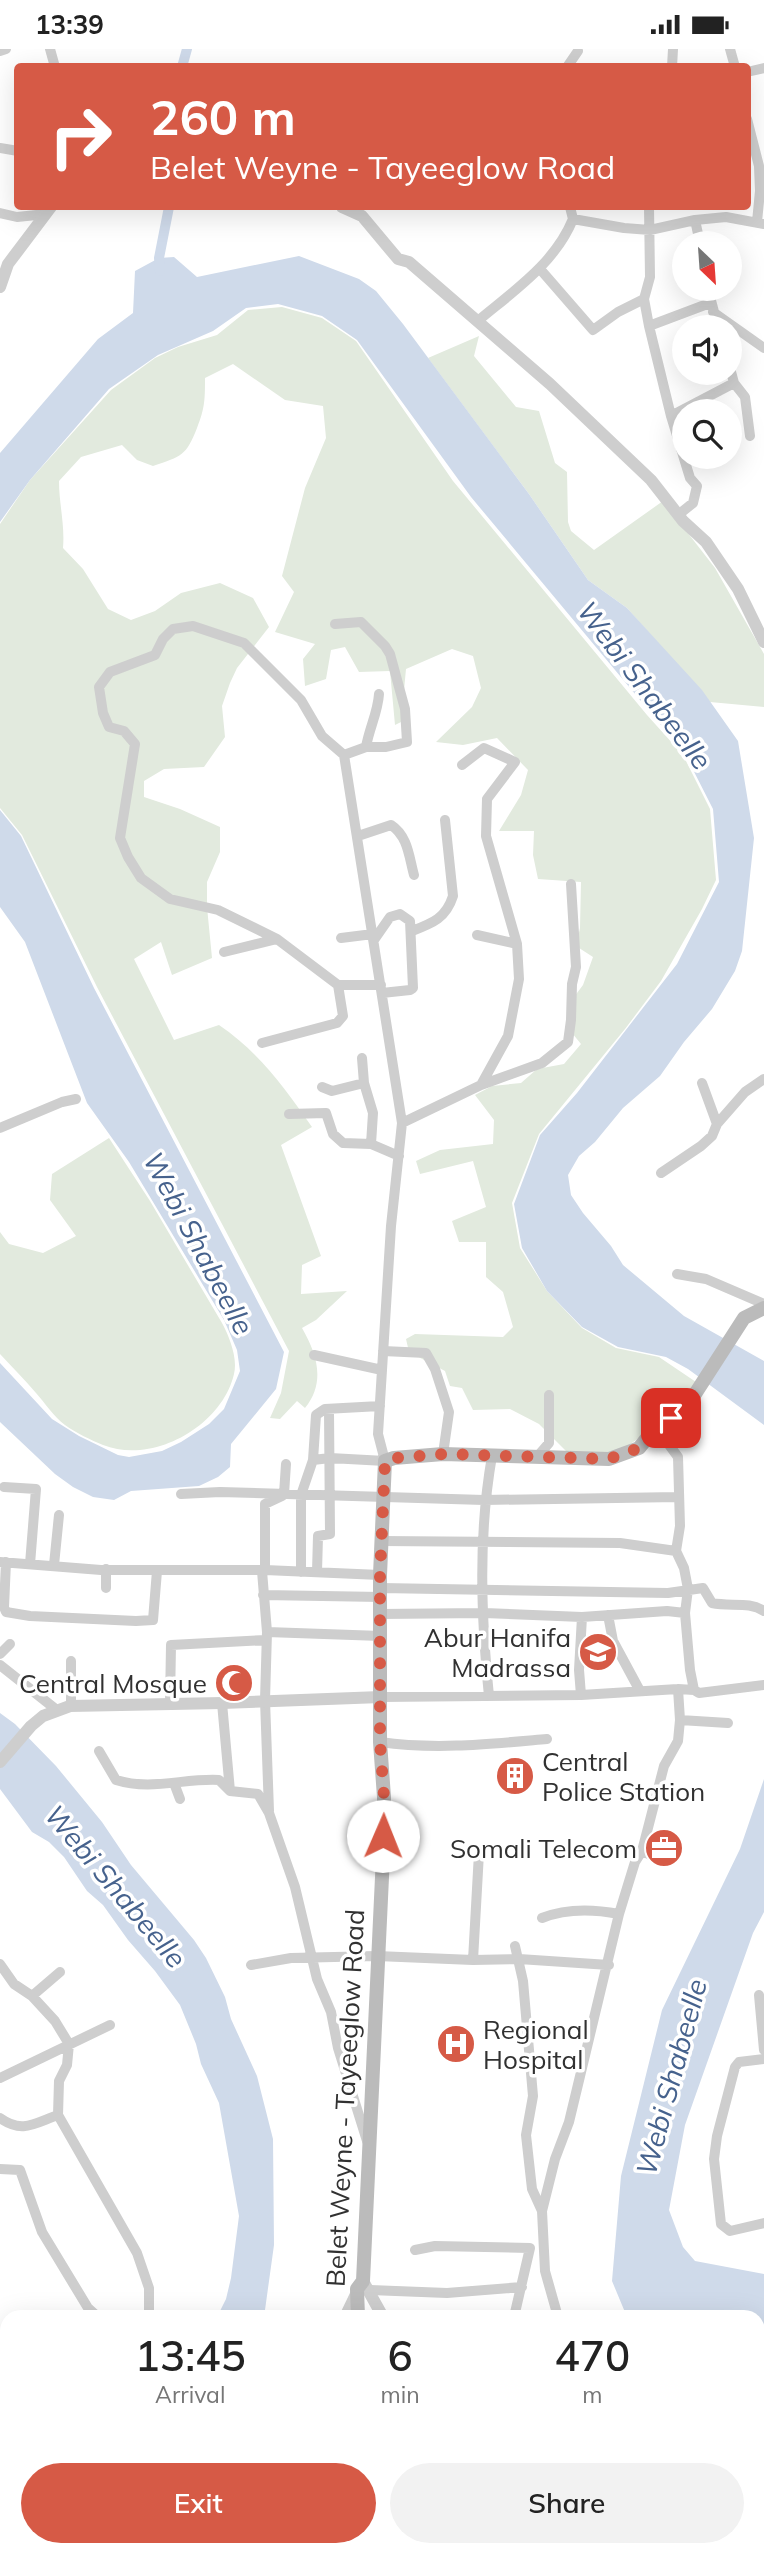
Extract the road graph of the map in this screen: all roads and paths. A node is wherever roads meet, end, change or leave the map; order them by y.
1 (6, 49) edge
2 (0, 51) edge
3 (578, 51) dead end
4 (570, 63) edge
5 (751, 141) edge
6 (48, 210) edge
7 (349, 210) edge
8 (571, 210) edge
9 (649, 210) edge
10 (0, 213) edge
11 (573, 219) junction
12 (695, 220) junction
13 (761, 223) edge
14 (650, 230) junction
15 (697, 231) edge
16 (4, 263) edge
17 (540, 269) junction
18 (0, 287) edge
19 (645, 299) junction
20 (711, 301) edge
21 (712, 308) junction
22 (714, 315) edge
23 (479, 320) junction
24 (649, 325) junction
25 (764, 348) edge
26 (730, 385) edge
27 (736, 385) edge
28 (671, 416) junction
29 (750, 436) dead end
30 (678, 515) junction
31 (335, 624) dead end
32 (764, 642) edge
33 (379, 694) dead end
34 (366, 747) junction
35 (344, 755) junction
36 (462, 765) dead end
37 (445, 820) dead end
38 (358, 836) junction
39 (414, 875) dead end
40 (571, 884) dead end
41 (412, 931) junction
42 (477, 935) dead end
43 (373, 937) junction
44 (276, 939) junction
45 (341, 939) dead end
46 (517, 944) junction
47 (225, 952) dead end
48 (338, 985) junction
49 (382, 989) junction
50 (262, 1043) dead end
51 (362, 1058) dead end
52 (764, 1079) edge
53 (364, 1083) junction
54 (702, 1083) dead end
55 (481, 1085) junction
56 (322, 1087) dead end
57 (76, 1099) dead end
58 (289, 1114) dead end
59 (402, 1123) junction
60 (717, 1124) junction
61 (0, 1128) edge
62 (371, 1144) junction
63 (399, 1156) junction
64 (661, 1173) dead end
65 (677, 1274) dead end
66 (764, 1306) edge
67 (383, 1351) junction
68 (314, 1355) dead end
69 (382, 1370) junction
70 (549, 1395) dead end
71 (380, 1406) junction
72 (329, 1411) junction
73 (656, 1427) junction
74 (443, 1454) junction
75 (492, 1456) junction
76 (537, 1457) junction
77 (330, 1458) junction
78 (313, 1459) junction
79 (385, 1461) junction
80 (286, 1464) dead end
81 (4, 1487) dead end
82 (284, 1494) junction
83 (181, 1495) dead end
84 (301, 1495) junction
85 (329, 1495) junction
86 (678, 1497) junction
87 (383, 1498) junction
88 (484, 1500) junction
89 (59, 1515) dead end
90 (381, 1541) junction
91 (481, 1542) junction
92 (676, 1551) junction
93 (3, 1562) edge
94 (30, 1564) junction
95 (54, 1565) junction
96 (106, 1569) junction
97 (157, 1571) junction
98 (264, 1571) junction
99 (301, 1572) junction
100 (317, 1572) junction
101 (380, 1587) junction
102 (106, 1588) dead end
103 (688, 1589) junction
104 (483, 1590) junction
105 (263, 1595) junction
106 (764, 1611) edge
107 (484, 1613) junction
108 (685, 1613) junction
109 (380, 1614) junction
110 (607, 1615) junction
111 (582, 1617) junction
112 (266, 1636) junction
113 (381, 1636) junction
114 (10, 1644) dead end
115 (0, 1654) edge
116 (71, 1661) dead end
117 (0, 1665) edge
118 (764, 1685) edge
119 (678, 1689) junction
120 (694, 1690) junction
121 (640, 1691) junction
122 (582, 1695) junction
123 (489, 1696) junction
124 (381, 1697) junction
125 (265, 1700) junction
126 (170, 1703) junction
127 (222, 1703) junction
128 (71, 1706) junction
129 (58, 1711) junction
130 (680, 1720) junction
131 (728, 1723) dead end
132 (547, 1738) dead end
133 (380, 1742) junction
134 (99, 1751) dead end
135 (0, 1762) edge
136 (174, 1783) junction
137 (230, 1791) junction
138 (180, 1799) dead end
139 (269, 1813) junction
140 (642, 1851) junction
141 (479, 1853) dead end
142 (661, 1860) dead end
143 (620, 1914) junction
144 (542, 1918) dead end
145 (515, 1946) dead end
146 (377, 1956) junction
147 (313, 1957) junction
148 (519, 1959) junction
149 (473, 1960) junction
150 (0, 1964) edge
151 (251, 1965) dead end
152 (609, 1965) junction
153 (60, 1972) dead end
154 (759, 1995) dead end
155 (32, 1996) junction
156 (110, 2025) dead end
157 (69, 2044) junction
158 (764, 2050) edge
159 (764, 2059) edge
160 (0, 2078) edge
161 (58, 2115) junction
162 (0, 2118) edge
163 (369, 2148) junction
164 (0, 2169) edge
165 (541, 2211) junction
166 (764, 2223) edge
167 (415, 2250) dead end
168 (364, 2287) junction
169 (522, 2287) junction
170 (90, 2310) edge
171 (149, 2310) edge
172 (349, 2310) edge
173 (359, 2310) edge
174 (379, 2310) edge
175 (516, 2310) edge
176 (556, 2310) edge

1 - 2 street
3 - 4 street
5 - 13 street
6 - 10 street
6 - 16 street
7 - 23 street
8 - 11 street
9 - 14 street
11 - 14 street
11 - 17 street
12 - 13 street
12 - 14 street
12 - 15 street
14 - 19 street
16 - 18 street
17 - 19 street
17 - 23 street
19 - 24 street
20 - 21 street
21 - 22 street
21 - 24 street
21 - 25 street
23 - 30 street
24 - 28 street
26 - 28 street
27 - 29 street
28 - 30 street
30 - 32 street
31 - 34 street
33 - 34 street
34 - 35 street
35 - 38 street
35 - 44 street
36 - 46 street
37 - 41 street
38 - 39 street
38 - 43 street
40 - 55 street
41 - 43 street
41 - 49 street
42 - 46 street
43 - 45 street
43 - 49 street
44 - 47 street
44 - 48 street
46 - 55 street
48 - 49 street
48 - 50 street
49 - 59 street
51 - 53 street
52 - 60 street
53 - 56 street
53 - 62 street
54 - 60 street
55 - 59 street
57 - 61 street
58 - 62 street
59 - 63 street
60 - 64 street
62 - 63 street
63 - 67 street
65 - 66 street
66 - 73 main road
67 - 69 street
67 - 74 street
68 - 69 street
69 - 71 street
70 - 76 street
71 - 72 street
71 - 79 street
72 - 77 street
72 - 78 street
73 - 76 main road
73 - 86 street
74 - 75 main road
74 - 79 main road
75 - 76 main road
75 - 88 street
77 - 78 street
77 - 79 street
77 - 85 street
78 - 84 street
79 - 87 main road, Belet Weyne - Tayeeglow Road
80 - 82 street
81 - 94 street
82 - 83 street
82 - 84 street
82 - 98 street
84 - 85 street
84 - 99 street
85 - 87 street
85 - 100 street
86 - 88 street
86 - 92 street
87 - 88 street
87 - 90 main road, Belet Weyne - Tayeeglow Road
88 - 91 street
89 - 95 street
90 - 91 street
90 - 101 main road, Belet Weyne - Tayeeglow Road
91 - 92 street
91 - 104 street
92 - 103 street
93 - 94 street
93 - 97 street
94 - 95 street
95 - 96 street
96 - 97 street
96 - 102 street
97 - 98 street
98 - 99 street
98 - 105 street
99 - 100 street
100 - 101 street
101 - 104 street
101 - 105 street
101 - 109 main road, Belet Weyne - Tayeeglow Road
103 - 104 street
103 - 106 street
103 - 108 street
104 - 107 street
105 - 112 street
107 - 109 street
107 - 111 street
107 - 123 street
108 - 110 street
108 - 120 street
109 - 113 main road, Belet Weyne - Tayeeglow Road
110 - 111 street
110 - 121 street
111 - 122 street
112 - 113 street
112 - 125 street
112 - 126 street
113 - 124 main road, Belet Weyne - Tayeeglow Road
114 - 115 street
116 - 128 street
117 - 129 street
118 - 120 street
119 - 120 street
119 - 121 street
119 - 130 street
121 - 122 street
122 - 123 street
123 - 124 street
124 - 125 street
124 - 133 main road, Belet Weyne - Tayeeglow Road
125 - 127 street
125 - 139 street
126 - 127 street
126 - 128 street
127 - 137 street
128 - 129 street
129 - 135 street
130 - 131 street
130 - 140 street
132 - 133 street
133 - 146 main road, Belet Weyne - Tayeeglow Road
134 - 136 street
136 - 137 street
136 - 138 street
137 - 139 street
139 - 147 street
140 - 142 street
140 - 143 street
141 - 149 street
143 - 144 street
143 - 152 street
145 - 148 street
146 - 147 street
146 - 149 street
146 - 163 main road, Belet Weyne - Tayeeglow Road
147 - 151 street
147 - 163 street
148 - 149 street
148 - 152 street
148 - 165 street
150 - 155 street
152 - 165 street
153 - 155 street
154 - 158 street
155 - 157 street
156 - 157 street
157 - 160 street
157 - 161 street
159 - 166 street
161 - 162 street
161 - 171 street
163 - 168 main road, Belet Weyne - Tayeeglow Road
164 - 170 street
165 - 176 street
167 - 169 street
168 - 169 street
168 - 172 street
168 - 173 main road, Belet Weyne - Tayeeglow Road
168 - 174 street
169 - 175 street

